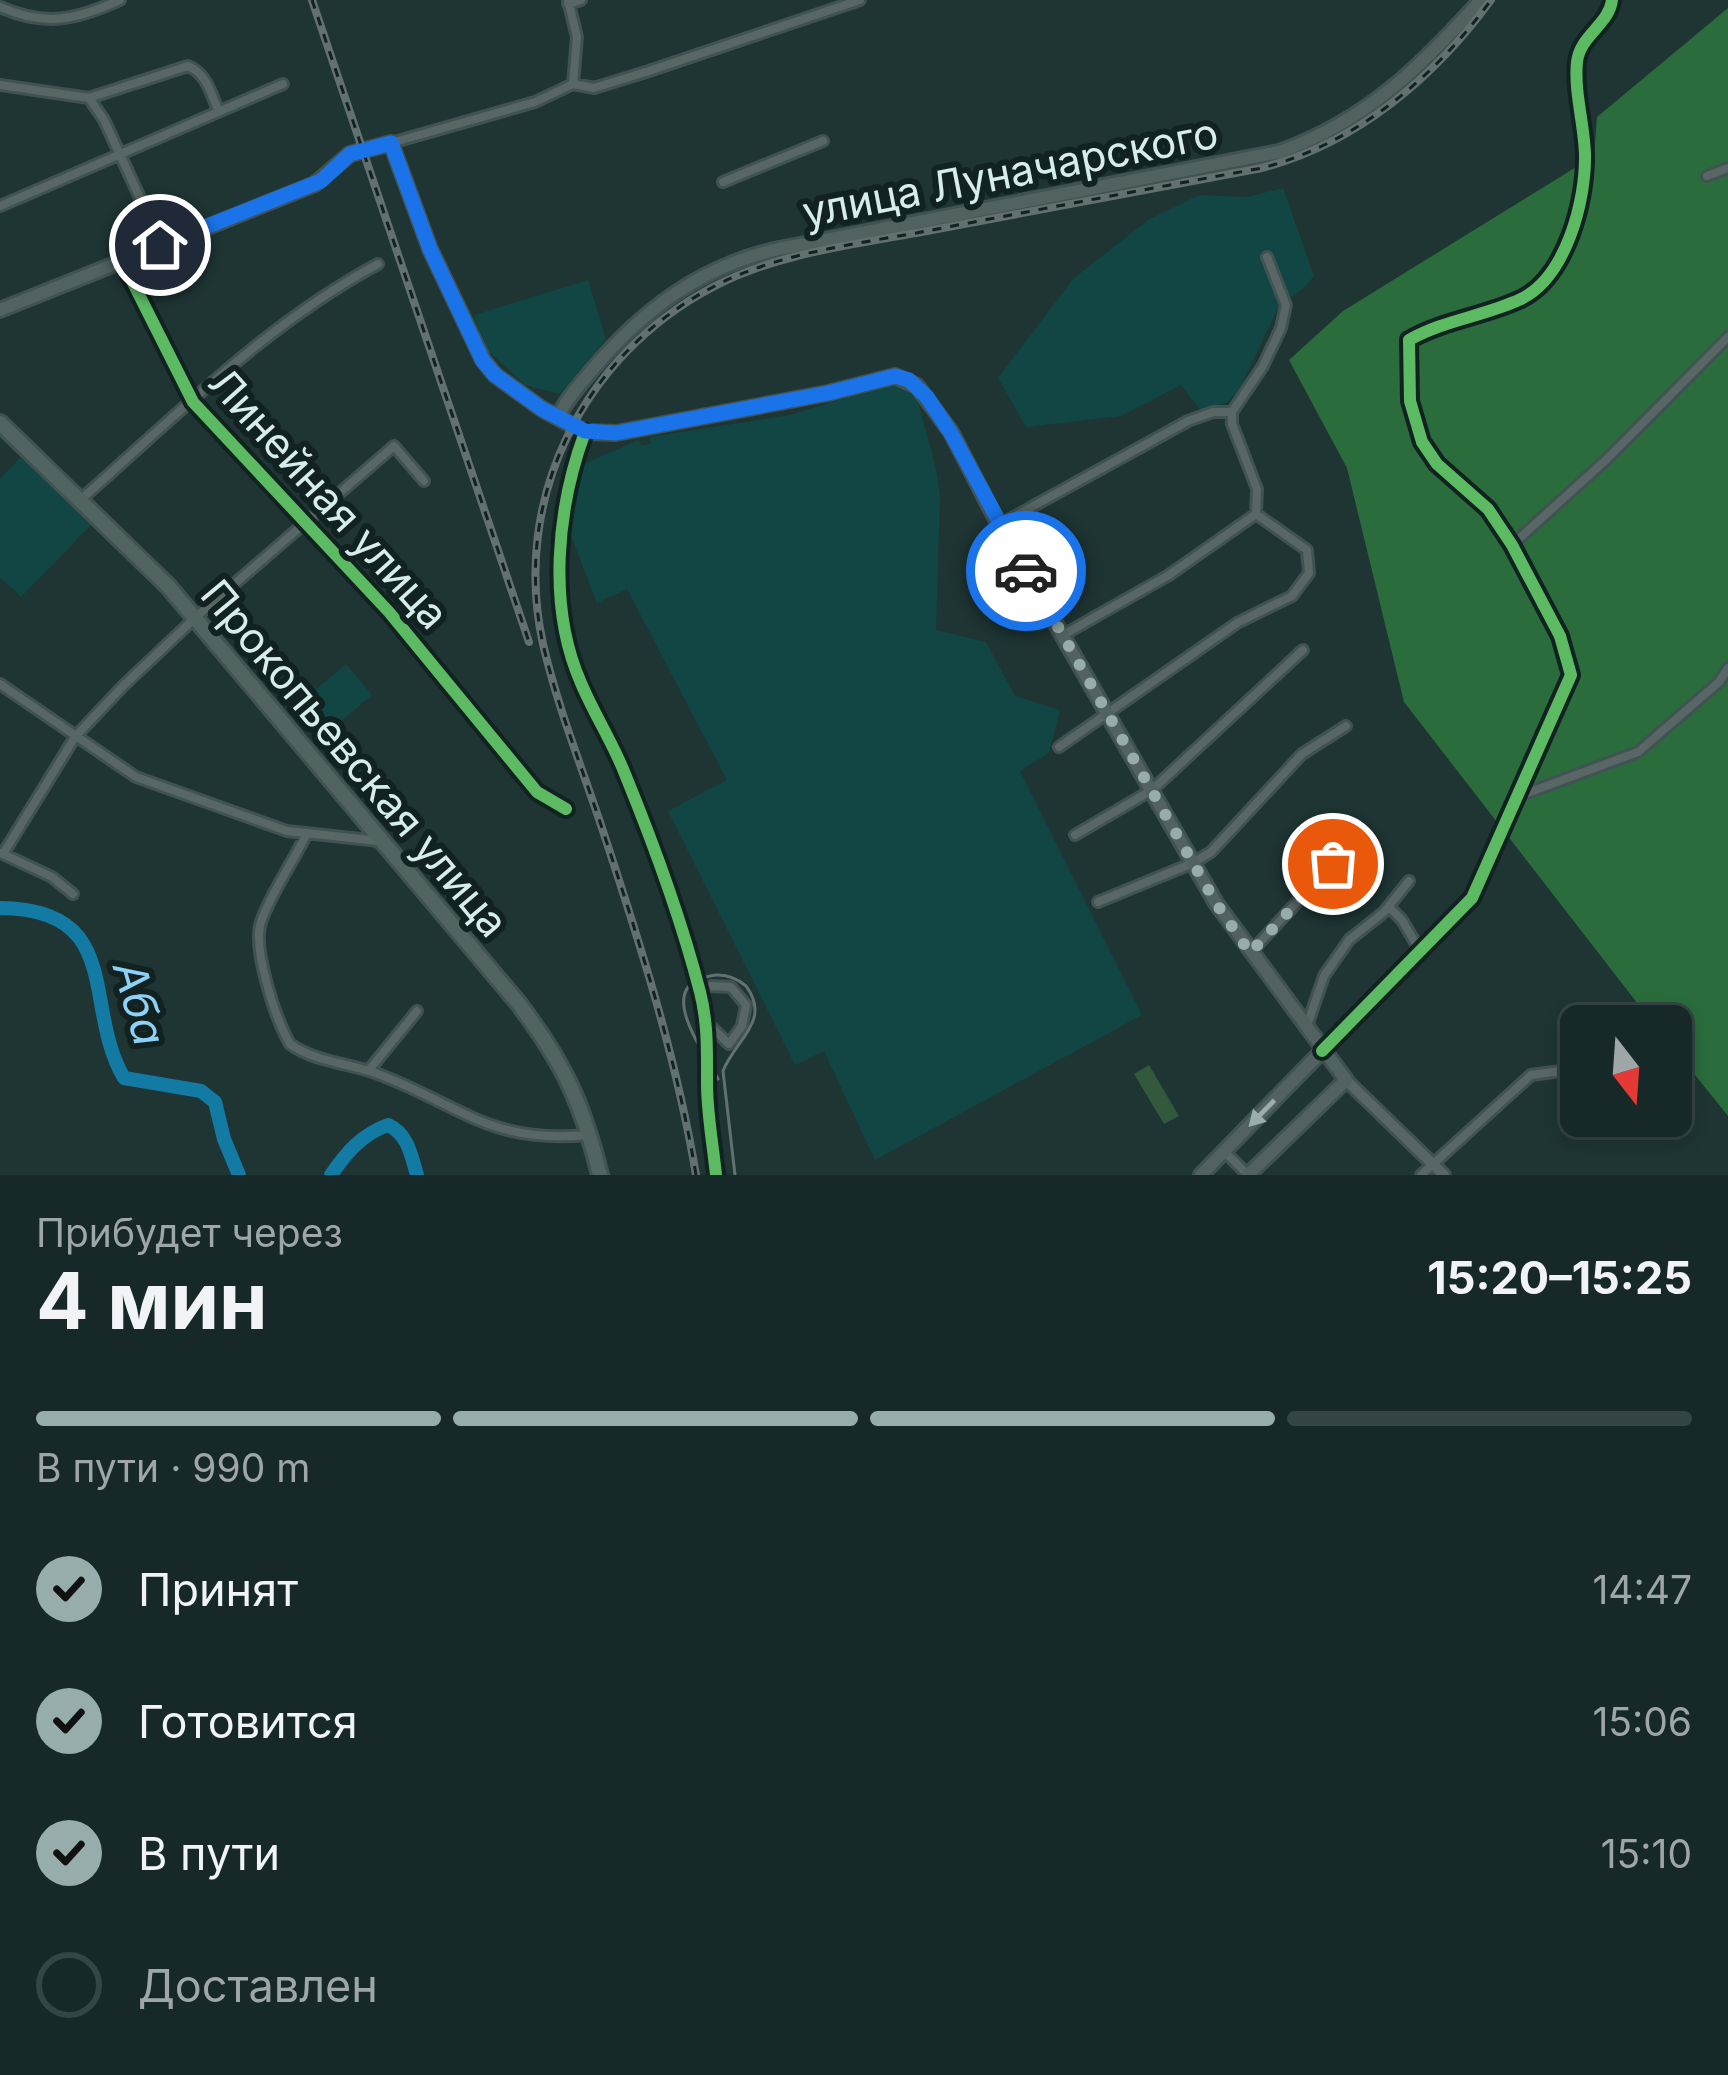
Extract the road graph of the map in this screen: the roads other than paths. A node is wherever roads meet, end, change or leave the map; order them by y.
1 (120, 0) edge
2 (581, 0) edge
3 (860, 0) edge
4 (1481, 0) edge
5 (1612, 0) edge
6 (568, 2) edge
7 (0, 7) edge
8 (283, 84) dead end
9 (0, 85) edge
10 (573, 85) junction
11 (89, 98) junction
12 (218, 110) junction
13 (823, 141) dead end
14 (391, 143) junction
15 (119, 153) junction
16 (1728, 168) edge
17 (1707, 176) dead end
18 (724, 182) dead end
19 (0, 206) edge
20 (147, 213) dead end
21 (1268, 257) dead end
22 (122, 261) junction
23 (378, 264) dead end
24 (0, 310) edge
25 (1728, 337) edge
26 (193, 402) junction
27 (1232, 412) junction
28 (559, 416) junction
29 (0, 423) edge
30 (585, 431) junction
31 (424, 481) dead end
32 (79, 501) junction
33 (1256, 514) junction
34 (304, 523) junction
35 (999, 525) junction
36 (1512, 545) junction
37 (195, 617) junction
38 (1063, 635) junction
39 (1303, 650) dead end
40 (1728, 668) edge
41 (0, 684) edge
42 (1108, 715) junction
43 (1346, 726) dead end
44 (75, 737) junction
45 (1059, 747) dead end
46 (1153, 790) junction
47 (1518, 797) junction
48 (566, 809) dead end
49 (1360, 834) dead end
50 (1075, 835) dead end
51 (306, 836) junction
52 (381, 841) junction
53 (1, 853) edge
54 (1193, 863) junction
55 (1409, 880) dead end
56 (73, 894) dead end
57 (1098, 902) dead end
58 (1389, 907) junction
59 (1419, 949) junction
60 (1250, 953) junction
61 (700, 991) junction
62 (417, 1011) dead end
63 (707, 1023) junction
64 (1308, 1023) junction
65 (1322, 1051) junction
66 (368, 1070) junction
67 (1560, 1071) edge
68 (1346, 1080) junction
69 (590, 1135) junction
70 (1225, 1152) junction
71 (1433, 1165) junction
72 (1254, 1173) edge
73 (600, 1175) edge
74 (716, 1175) edge
75 (1201, 1175) edge
76 (1421, 1175) edge
77 (1444, 1175) edge

1 - 7 street
2 - 6 street
3 - 10 street
4 - 28 main road, улица Луначарского
5 - 36 street
6 - 10 street
8 - 12 street
9 - 11 street
10 - 14 street
11 - 12 street
11 - 15 street
12 - 15 street
13 - 18 street
14 - 22 main road
14 - 28 main road
15 - 19 street
15 - 20 street
16 - 17 street
21 - 27 street
22 - 24 main road
22 - 26 street, Линейная улица
23 - 26 street
25 - 36 street
26 - 32 street
26 - 34 street, Линейная улица
27 - 33 street
27 - 35 street
28 - 30 main road
29 - 32 main road, Прокопьевская улица
30 - 35 main road
30 - 61 street
31 - 34 street
32 - 37 main road, Прокопьевская улица
33 - 38 street
33 - 42 street
34 - 37 street
34 - 48 street, Линейная улица
35 - 38 main road
36 - 47 street
37 - 44 street
37 - 52 main road, Прокопьевская улица
38 - 42 main road
39 - 46 street
40 - 47 street
41 - 44 street
42 - 45 street
42 - 46 main road
43 - 54 street
44 - 51 street
44 - 53 street
46 - 50 street
46 - 54 main road
47 - 59 street
49 - 60 street
51 - 52 street
51 - 66 street
52 - 69 main road, Прокопьевская улица
53 - 56 street
54 - 57 street
54 - 60 main road
55 - 58 street
58 - 59 street
58 - 64 street
59 - 65 street
60 - 64 main road
61 - 63 street
61 - 63 street
62 - 66 street
63 - 74 street
64 - 65 main road
65 - 68 main road
65 -> 70 main road
66 - 69 street
67 - 71 street
68 - 71 street
68 - 72 main road
69 - 73 main road, Прокопьевская улица
70 - 72 street
70 - 75 main road
71 - 76 street
71 - 77 street

